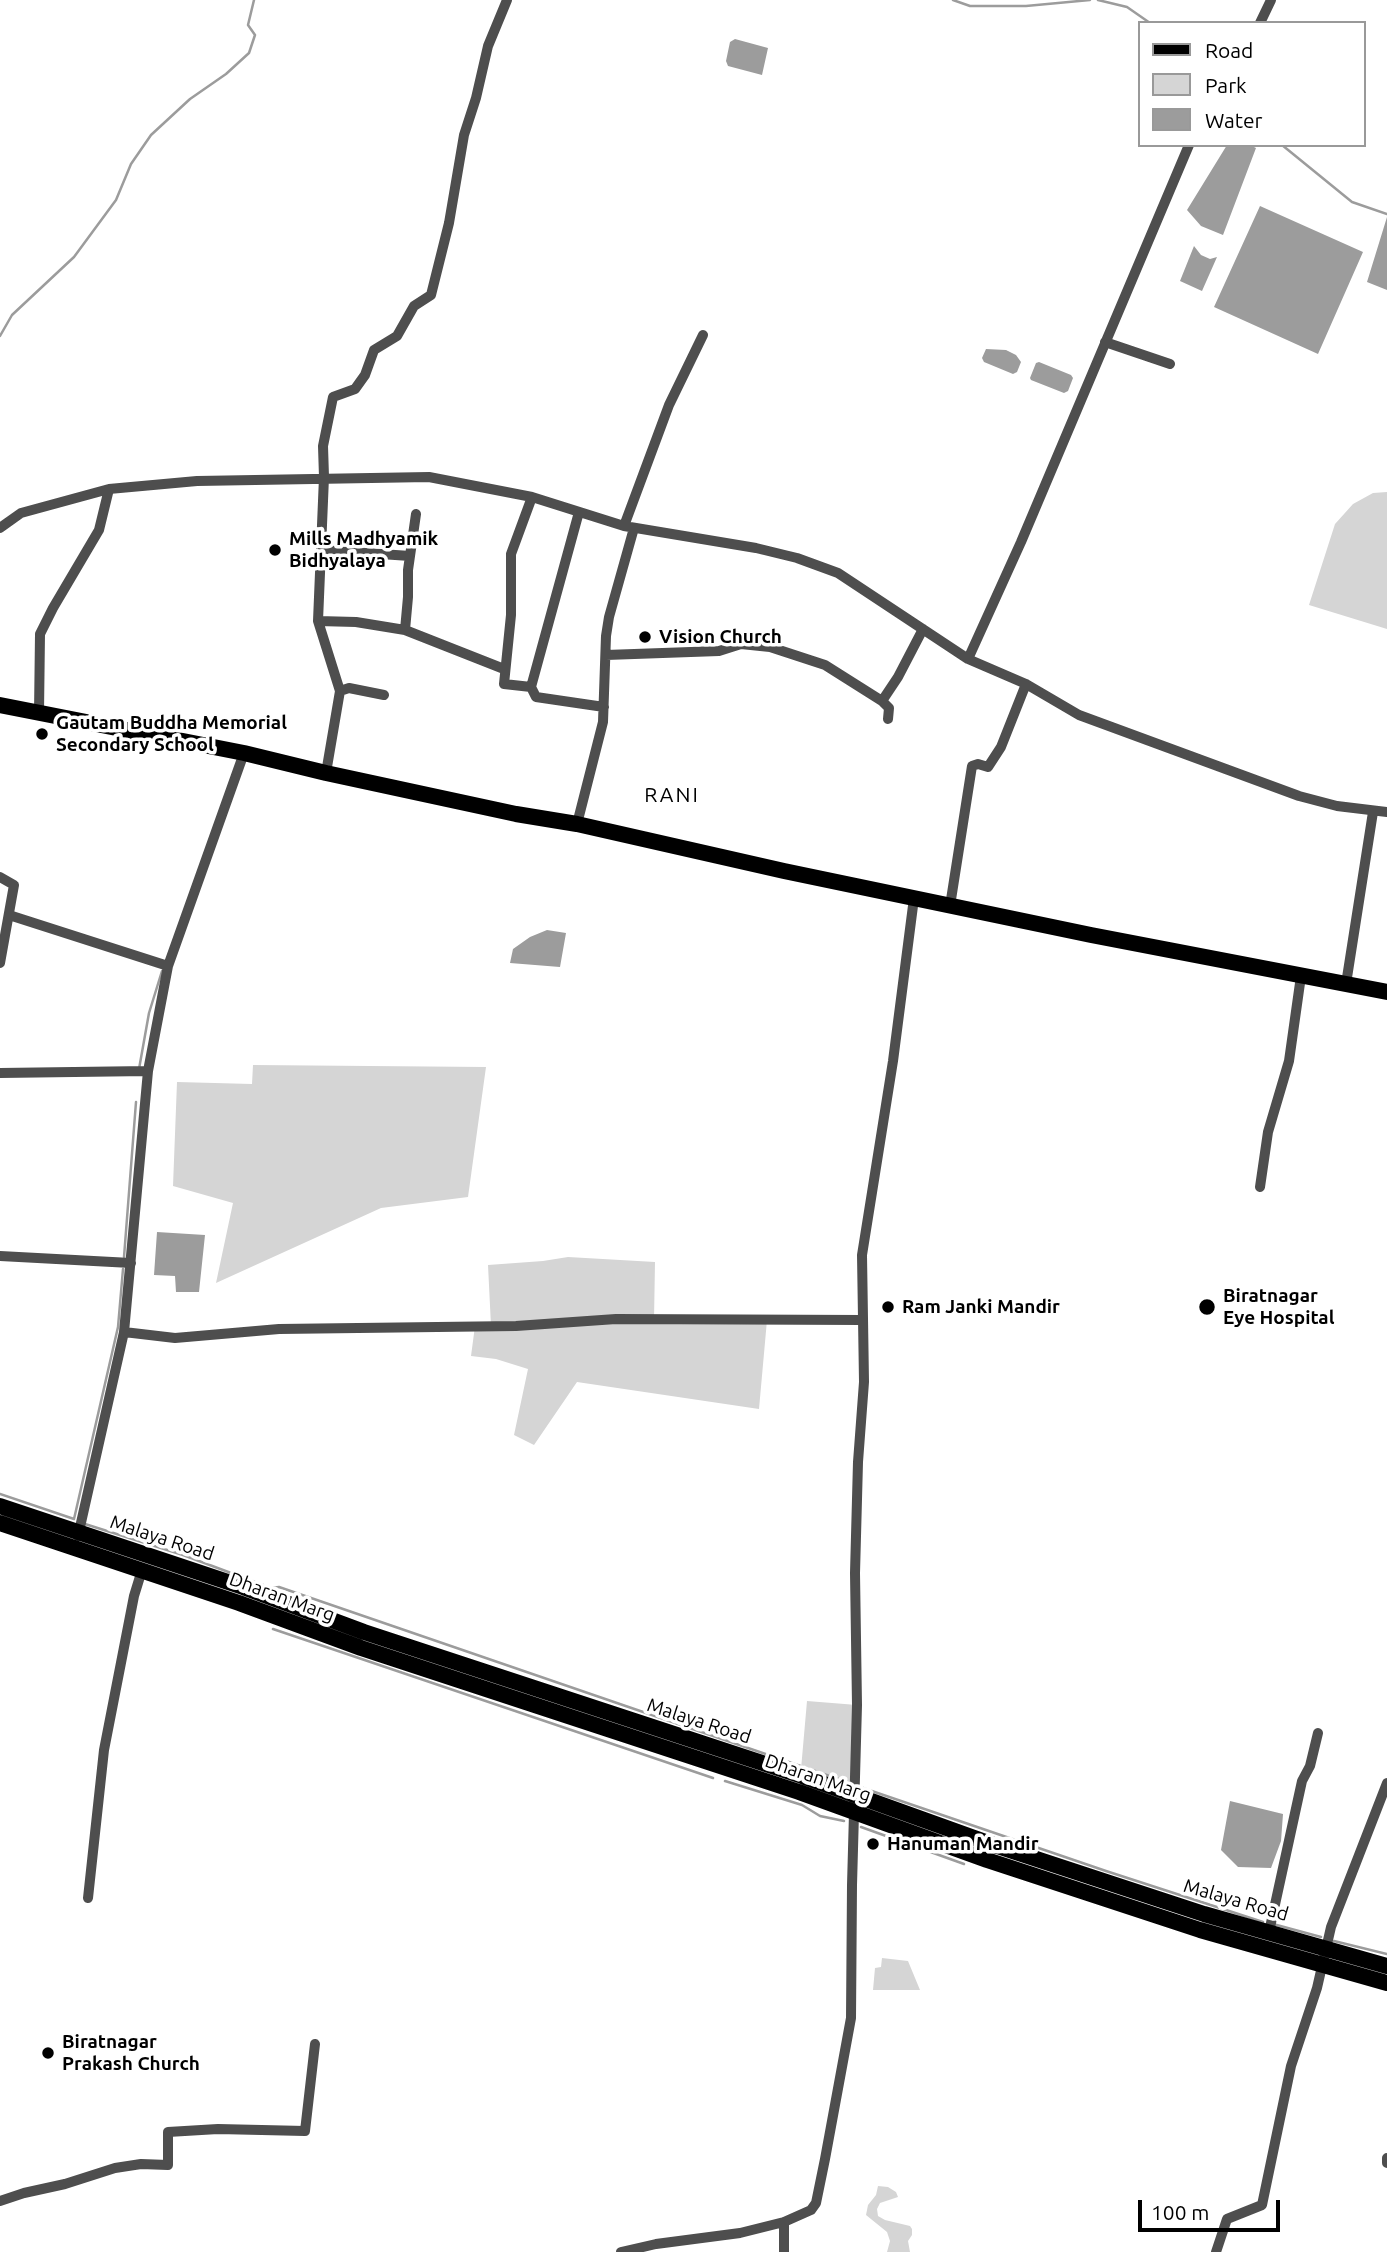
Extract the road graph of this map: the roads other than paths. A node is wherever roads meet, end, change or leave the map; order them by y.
1 (507, 0) edge
2 (1271, 0) edge
3 (1261, 21) edge
4 (1188, 147) edge
5 (703, 335) dead end
6 (1105, 342) junction
7 (1170, 365) dead end
8 (324, 477) junction
9 (108, 489) junction
10 (532, 497) junction
11 (579, 512) junction
12 (416, 514) dead end
13 (629, 527) junction
14 (0, 528) edge
15 (322, 550) junction
16 (410, 556) junction
17 (318, 621) junction
18 (923, 629) junction
19 (405, 630) junction
20 (606, 655) junction
21 (968, 659) junction
22 (505, 669) junction
23 (1026, 684) junction
24 (531, 687) junction
25 (340, 691) junction
26 (384, 695) dead end
27 (882, 701) junction
28 (0, 705) edge
29 (604, 707) junction
30 (39, 713) junction
31 (888, 719) dead end
32 (244, 752) junction
33 (326, 773) junction
34 (1373, 812) junction
35 (1387, 812) edge
36 (577, 824) junction
37 (0, 877) edge
38 (914, 898) junction
39 (950, 906) junction
40 (9, 915) junction
41 (0, 963) edge
42 (167, 966) junction
43 (1301, 976) junction
44 (1346, 984) junction
45 (1387, 992) edge
46 (148, 1071) junction
47 (0, 1073) edge
48 (1260, 1187) dead end
49 (0, 1256) edge
50 (131, 1263) junction
51 (863, 1321) junction
52 (124, 1332) junction
53 (0, 1508) edge
54 (0, 1523) edge
55 (79, 1533) junction
56 (75, 1550) junction
57 (142, 1570) junction
58 (635, 1730) junction
59 (1318, 1733) dead end
60 (1387, 1783) edge
61 (855, 1795) junction
62 (854, 1812) junction
63 (89, 1898) dead end
64 (1174, 1913) junction
65 (1269, 1932) junction
66 (1324, 1956) junction
67 (1387, 1966) edge
68 (1387, 1983) edge
69 (315, 2044) dead end
70 (0, 2201) edge
71 (784, 2222) junction
72 (621, 2252) edge
73 (784, 2252) edge
74 (1216, 2252) edge

1 - 8 street
2 - 3 street
4 - 6 street
5 - 13 street
6 - 7 street
6 - 21 street
8 - 9 street
8 - 10 street
8 - 15 street
9 - 14 street
9 - 30 street
10 - 11 street
10 - 22 street
11 - 13 street
11 - 24 street
12 - 16 street
13 - 18 street
13 - 20 street
15 - 16 street
15 - 17 street
16 - 19 street
17 - 19 street
17 - 25 street
18 - 21 street
18 - 27 street
19 - 22 street
20 - 27 street
20 - 29 street
21 - 23 street
22 - 24 street
23 - 34 street
23 - 39 street
24 - 29 street
25 - 26 street
25 - 33 street
27 - 31 street
28 - 30 main road
29 - 36 street
30 - 32 main road
32 - 33 main road
32 - 42 street
33 - 36 main road
34 - 35 street
34 - 44 street
36 - 38 main road
37 - 40 street
38 - 39 main road
38 - 51 street
39 - 43 main road
40 - 41 street
40 - 42 street
42 - 46 street
43 - 44 main road
43 - 48 street
44 - 45 main road
46 - 47 street
46 - 50 street
49 - 50 street
50 - 52 street
51 - 52 street
51 - 61 street
52 - 55 street
53 - 55 main road, Malaya Road
54 - 56 main road, Dharan Marg
55 - 56 street
55 - 58 main road, Malaya Road
56 - 57 main road, Dharan Marg
57 - 58 main road, Dharan Marg
57 - 63 street
58 - 61 main road, Malaya Road
58 - 62 main road, Dharan Marg
59 - 65 street
60 - 66 street
61 - 62 street
61 - 64 main road, Malaya Road
62 - 64 main road, Dharan Marg
62 - 71 street
64 - 65 main road, Malaya Road
64 - 66 main road, Dharan Marg
65 - 66 main road, Malaya Road
66 - 67 main road, Malaya Road
66 - 68 main road, Dharan Marg
66 - 74 street
69 - 70 street
71 - 72 street
71 - 73 street

